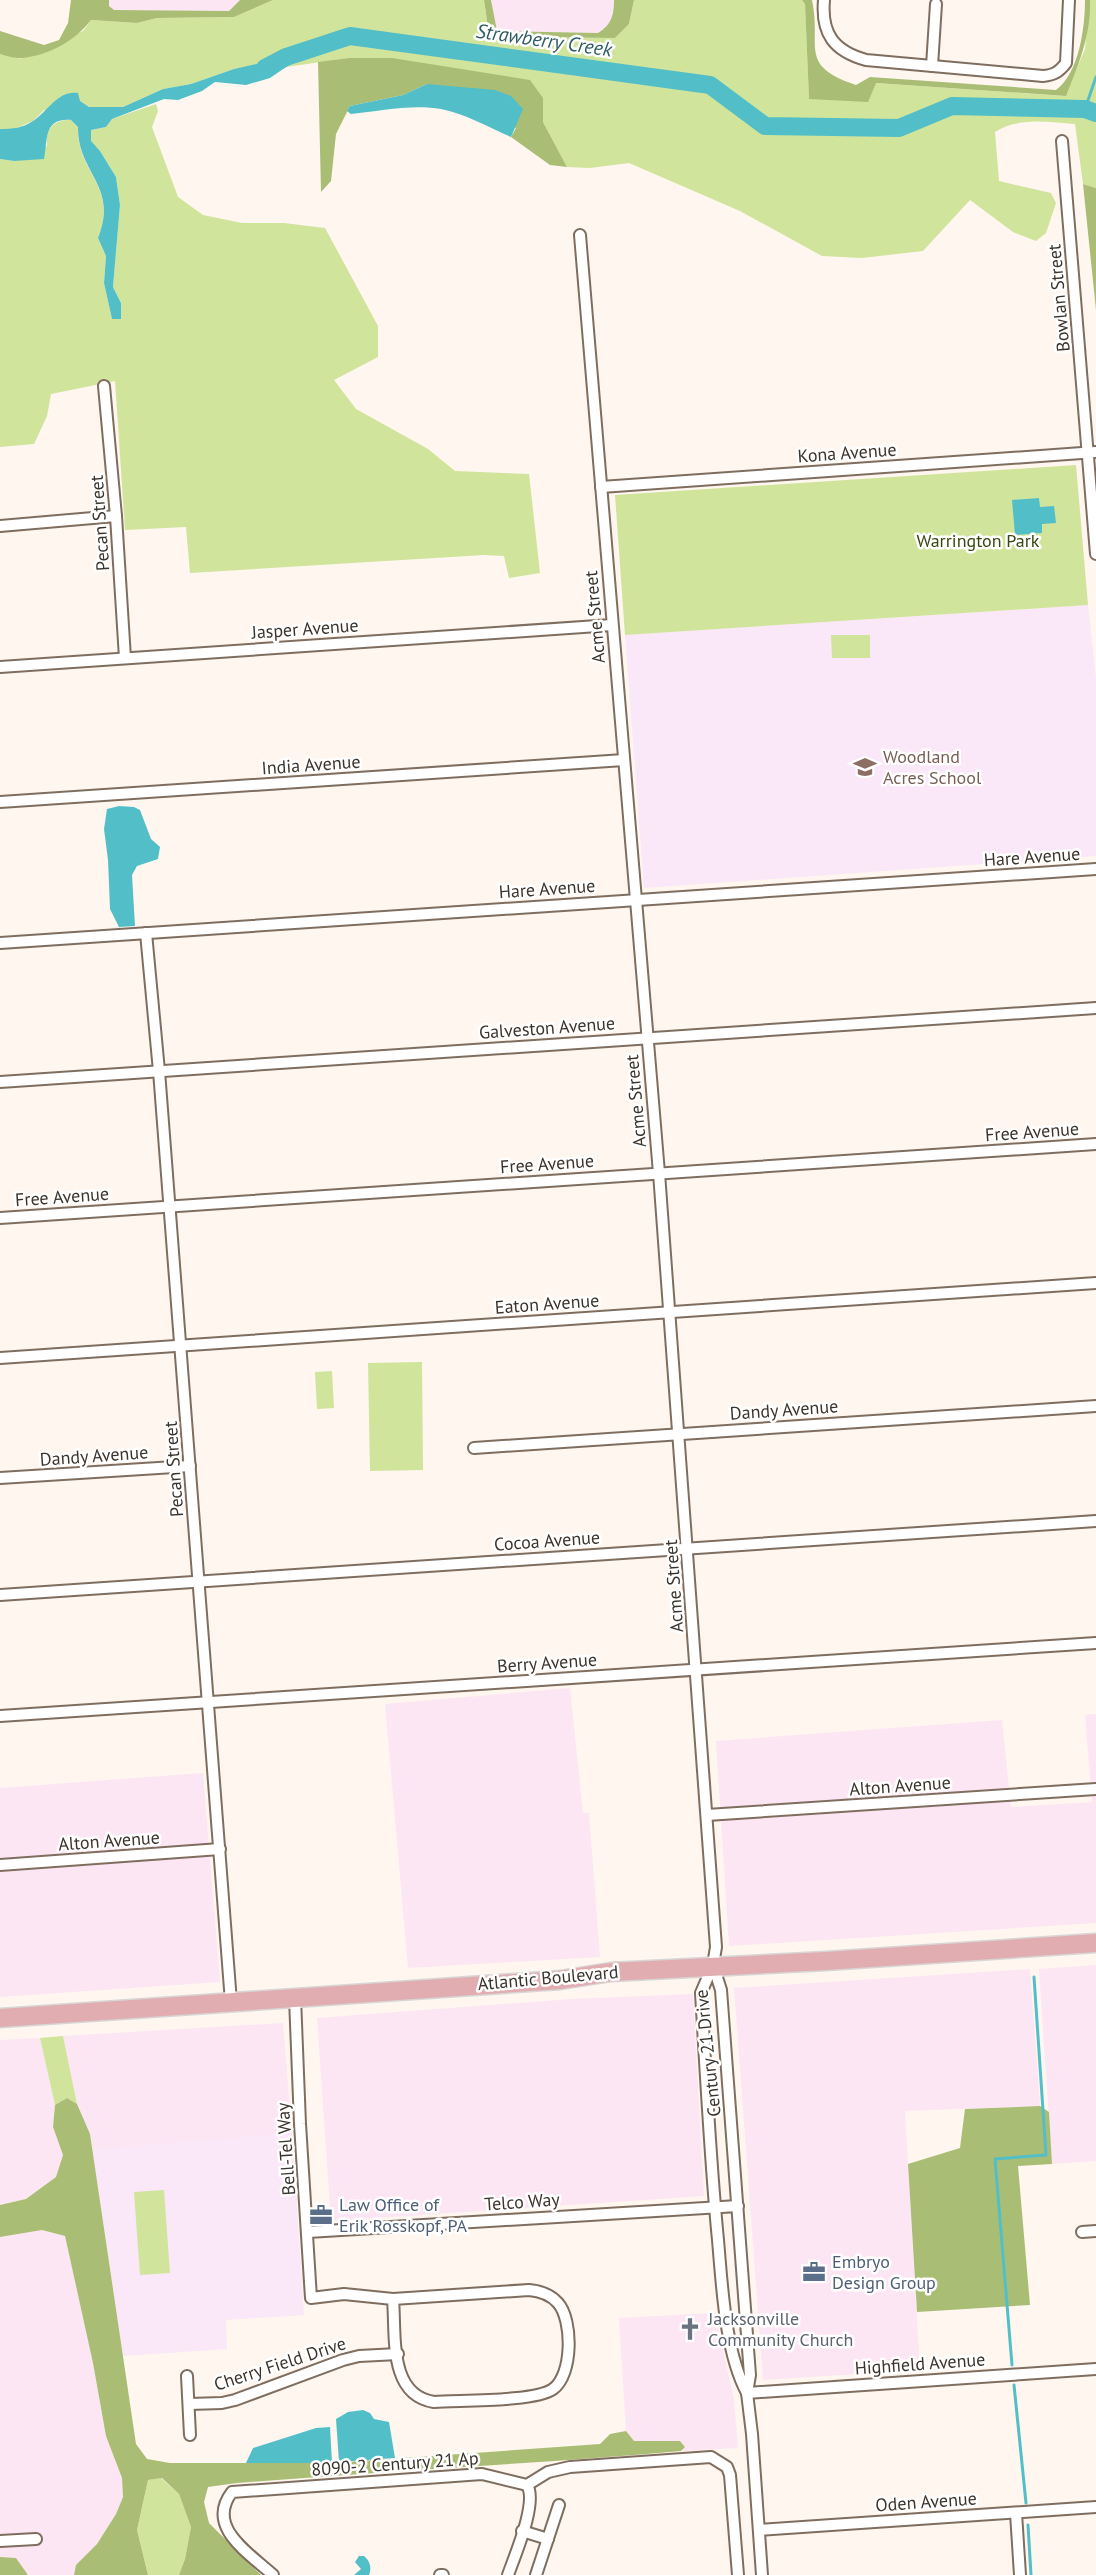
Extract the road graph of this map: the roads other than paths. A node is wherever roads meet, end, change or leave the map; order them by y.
1 (824, 0) edge
2 (1070, 0) edge
3 (936, 4) dead end
4 (932, 66) junction
5 (1062, 141) dead end
6 (580, 235) dead end
7 (104, 386) dead end
8 (1092, 452) edge
9 (601, 487) junction
10 (116, 516) junction
11 (0, 526) edge
12 (1096, 554) edge
13 (612, 625) junction
14 (125, 658) junction
15 (0, 667) edge
16 (624, 760) junction
17 (0, 802) edge
18 (1096, 869) edge
19 (635, 899) junction
20 (146, 933) junction
21 (0, 943) edge
22 (1096, 1008) edge
23 (648, 1038) junction
24 (159, 1071) junction
25 (0, 1082) edge
26 (1096, 1144) edge
27 (659, 1173) junction
28 (169, 1207) junction
29 (0, 1218) edge
30 (1096, 1283) edge
31 (669, 1312) junction
32 (180, 1345) junction
33 (0, 1358) edge
34 (1096, 1406) edge
35 (679, 1433) junction
36 (474, 1448) dead end
37 (190, 1466) junction
38 (0, 1478) edge
39 (1096, 1521) edge
40 (688, 1548) junction
41 (199, 1581) junction
42 (0, 1595) edge
43 (1096, 1643) edge
44 (696, 1670) junction
45 (208, 1702) junction
46 (0, 1716) edge
47 (1096, 1789) edge
48 (707, 1815) junction
49 (220, 1849) junction
50 (0, 1865) edge
51 (1096, 1943) edge
52 (713, 1965) junction
53 (296, 1998) junction
54 (231, 2002) junction
55 (0, 2018) edge
56 (714, 2206) junction
57 (738, 2206) junction
58 (1096, 2231) edge
59 (308, 2232) junction
60 (1082, 2232) dead end
61 (393, 2300) junction
62 (398, 2354) junction
63 (1096, 2369) edge
64 (187, 2376) dead end
65 (747, 2393) junction
66 (189, 2404) junction
67 (190, 2435) dead end
68 (527, 2485) junction
69 (559, 2505) dead end
70 (1096, 2507) edge
71 (1016, 2513) junction
72 (759, 2530) junction
73 (522, 2531) junction
74 (36, 2539) dead end
75 (548, 2539) junction
76 (0, 2541) edge
77 (273, 2575) edge
78 (508, 2575) edge
79 (536, 2575) edge
80 (738, 2575) edge
81 (762, 2575) edge
82 (1020, 2575) edge

1 - 4 street
2 - 4 street
3 - 4 street
5 - 8 street, Bowlan Street
6 - 9 street, Acme Street
7 - 10 street, Pecan Street
8 - 9 street, Kona Avenue
8 - 12 street, Bowlan Street
9 - 13 street, Acme Street
10 - 11 street
10 - 14 street, Pecan Street
13 - 14 street, Jasper Avenue
13 - 16 street, Acme Street
14 - 15 street, Jasper Avenue
16 - 17 street, India Avenue
16 - 19 street, Acme Street
18 - 19 street, Hare Avenue
19 - 20 street, Hare Avenue
19 - 23 street, Acme Street
20 - 21 street, Hare Avenue
20 - 24 street, Pecan Street
22 - 23 street, Galveston Avenue
23 - 24 street, Galveston Avenue
23 - 27 street, Acme Street
24 - 25 street, Galveston Avenue
24 - 28 street, Pecan Street
26 - 27 street, Free Avenue
27 - 28 street, Free Avenue
27 - 31 street, Acme Street
28 - 29 street, Free Avenue
28 - 32 street, Pecan Street
30 - 31 street, Eaton Avenue
31 - 32 street, Eaton Avenue
31 - 35 street, Acme Street
32 - 33 street, Eaton Avenue
32 - 37 street, Pecan Street
34 - 35 street, Dandy Avenue
35 - 36 street, Dandy Avenue
35 - 40 street, Acme Street
37 - 38 street, Dandy Avenue
37 - 41 street, Pecan Street
39 - 40 street, Cocoa Avenue
40 - 41 street, Cocoa Avenue
40 - 44 street, Acme Street
41 - 42 street, Cocoa Avenue
41 - 45 street, Pecan Street
43 - 44 street, Berry Avenue
44 - 45 street, Berry Avenue
44 - 48 street, Acme Street
45 - 46 street, Berry Avenue
45 - 49 street, Pecan Street
47 - 48 street, Alton Avenue
48 - 52 street, Acme Street
49 - 50 street, Alton Avenue
49 - 54 street, Pecan Street
51 - 52 main road, Atlantic Boulevard
52 - 53 main road, Atlantic Boulevard
52 - 56 street, Century 21 Drive
52 - 57 street, Century 21 Drive
53 - 54 main road, Atlantic Boulevard
53 - 59 street, Bell-Tel Way
54 - 55 main road, Atlantic Boulevard
56 - 57 street, Telco Way
56 - 59 street, Telco Way
56 - 65 street, Century 21 Drive
57 - 65 street, Century 21 Drive
58 - 60 street
59 - 61 street, Bell-Tel Way
61 - 62 street
61 - 62 street
62 - 66 street, Cherry Field Drive
63 - 65 street, Highfield Avenue
64 - 66 street
65 - 72 street, Century 21 Drive
66 - 67 street
68 - 73 street
68 - 77 street, 8090-2 Century 21 Ap
68 - 80 street
69 - 75 street
70 - 71 street, Oden Avenue
71 - 72 street, Oden Avenue
71 - 82 street
72 - 81 street, Century 21 Drive
73 - 75 street
73 - 78 street
74 - 76 street
75 - 79 street

